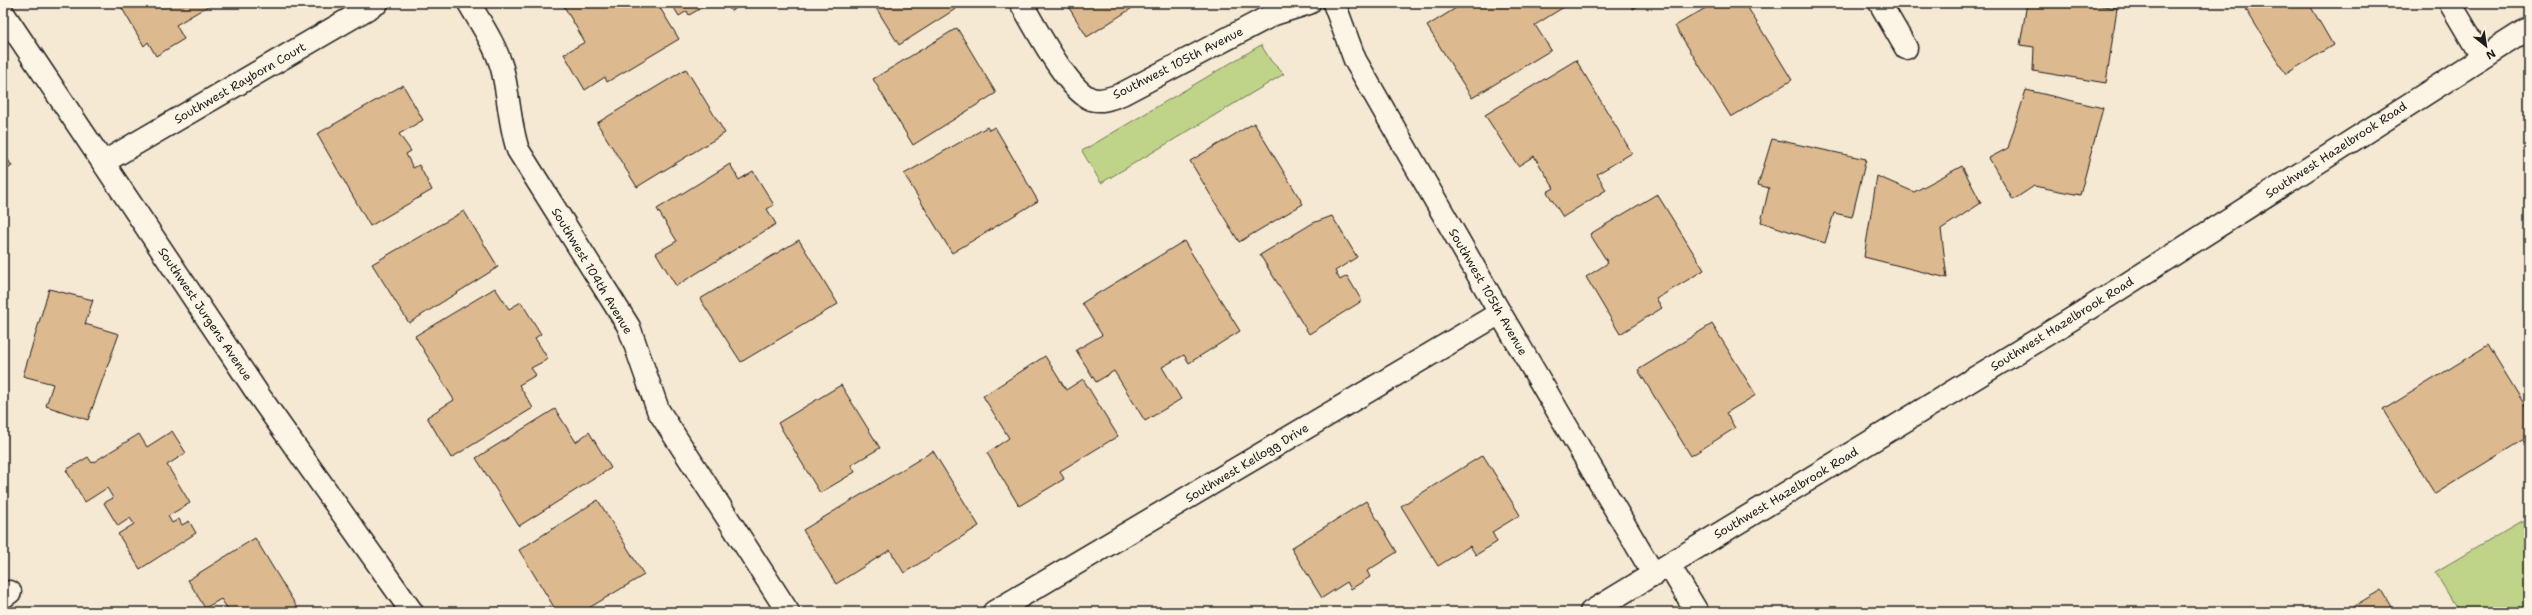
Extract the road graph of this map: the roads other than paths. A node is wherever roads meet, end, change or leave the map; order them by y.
1 (376, 3) edge
2 (469, 3) edge
3 (1021, 3) edge
4 (1309, 3) edge
5 (1334, 3) edge
6 (1880, 3) edge
7 (2450, 3) edge
8 (3, 13) edge
9 (2529, 28) edge
10 (1906, 48) dead end
11 (2482, 56) junction
12 (104, 162) junction
13 (1500, 313) junction
14 (1661, 570) junction
15 (412, 612) edge
16 (788, 612) edge
17 (994, 612) edge
18 (1591, 612) edge
19 (1697, 612) edge

1 - 12 street, Southwest Rayborn Court
2 - 16 street, Southwest 104th Avenue
3 - 4 street, Southwest 105th Avenue
5 - 13 street, Southwest 105th Avenue
6 - 10 street
7 - 11 street
8 - 12 street, Southwest Jurgens Avenue
9 - 11 street, Southwest Hazelbrook Road
11 - 14 street, Southwest Hazelbrook Road
12 - 15 street, Southwest Jurgens Avenue
13 - 14 street, Southwest 105th Avenue
13 - 17 street, Southwest Kellogg Drive
14 - 18 street, Southwest Hazelbrook Road
14 - 19 street, Southwest 105th Avenue

